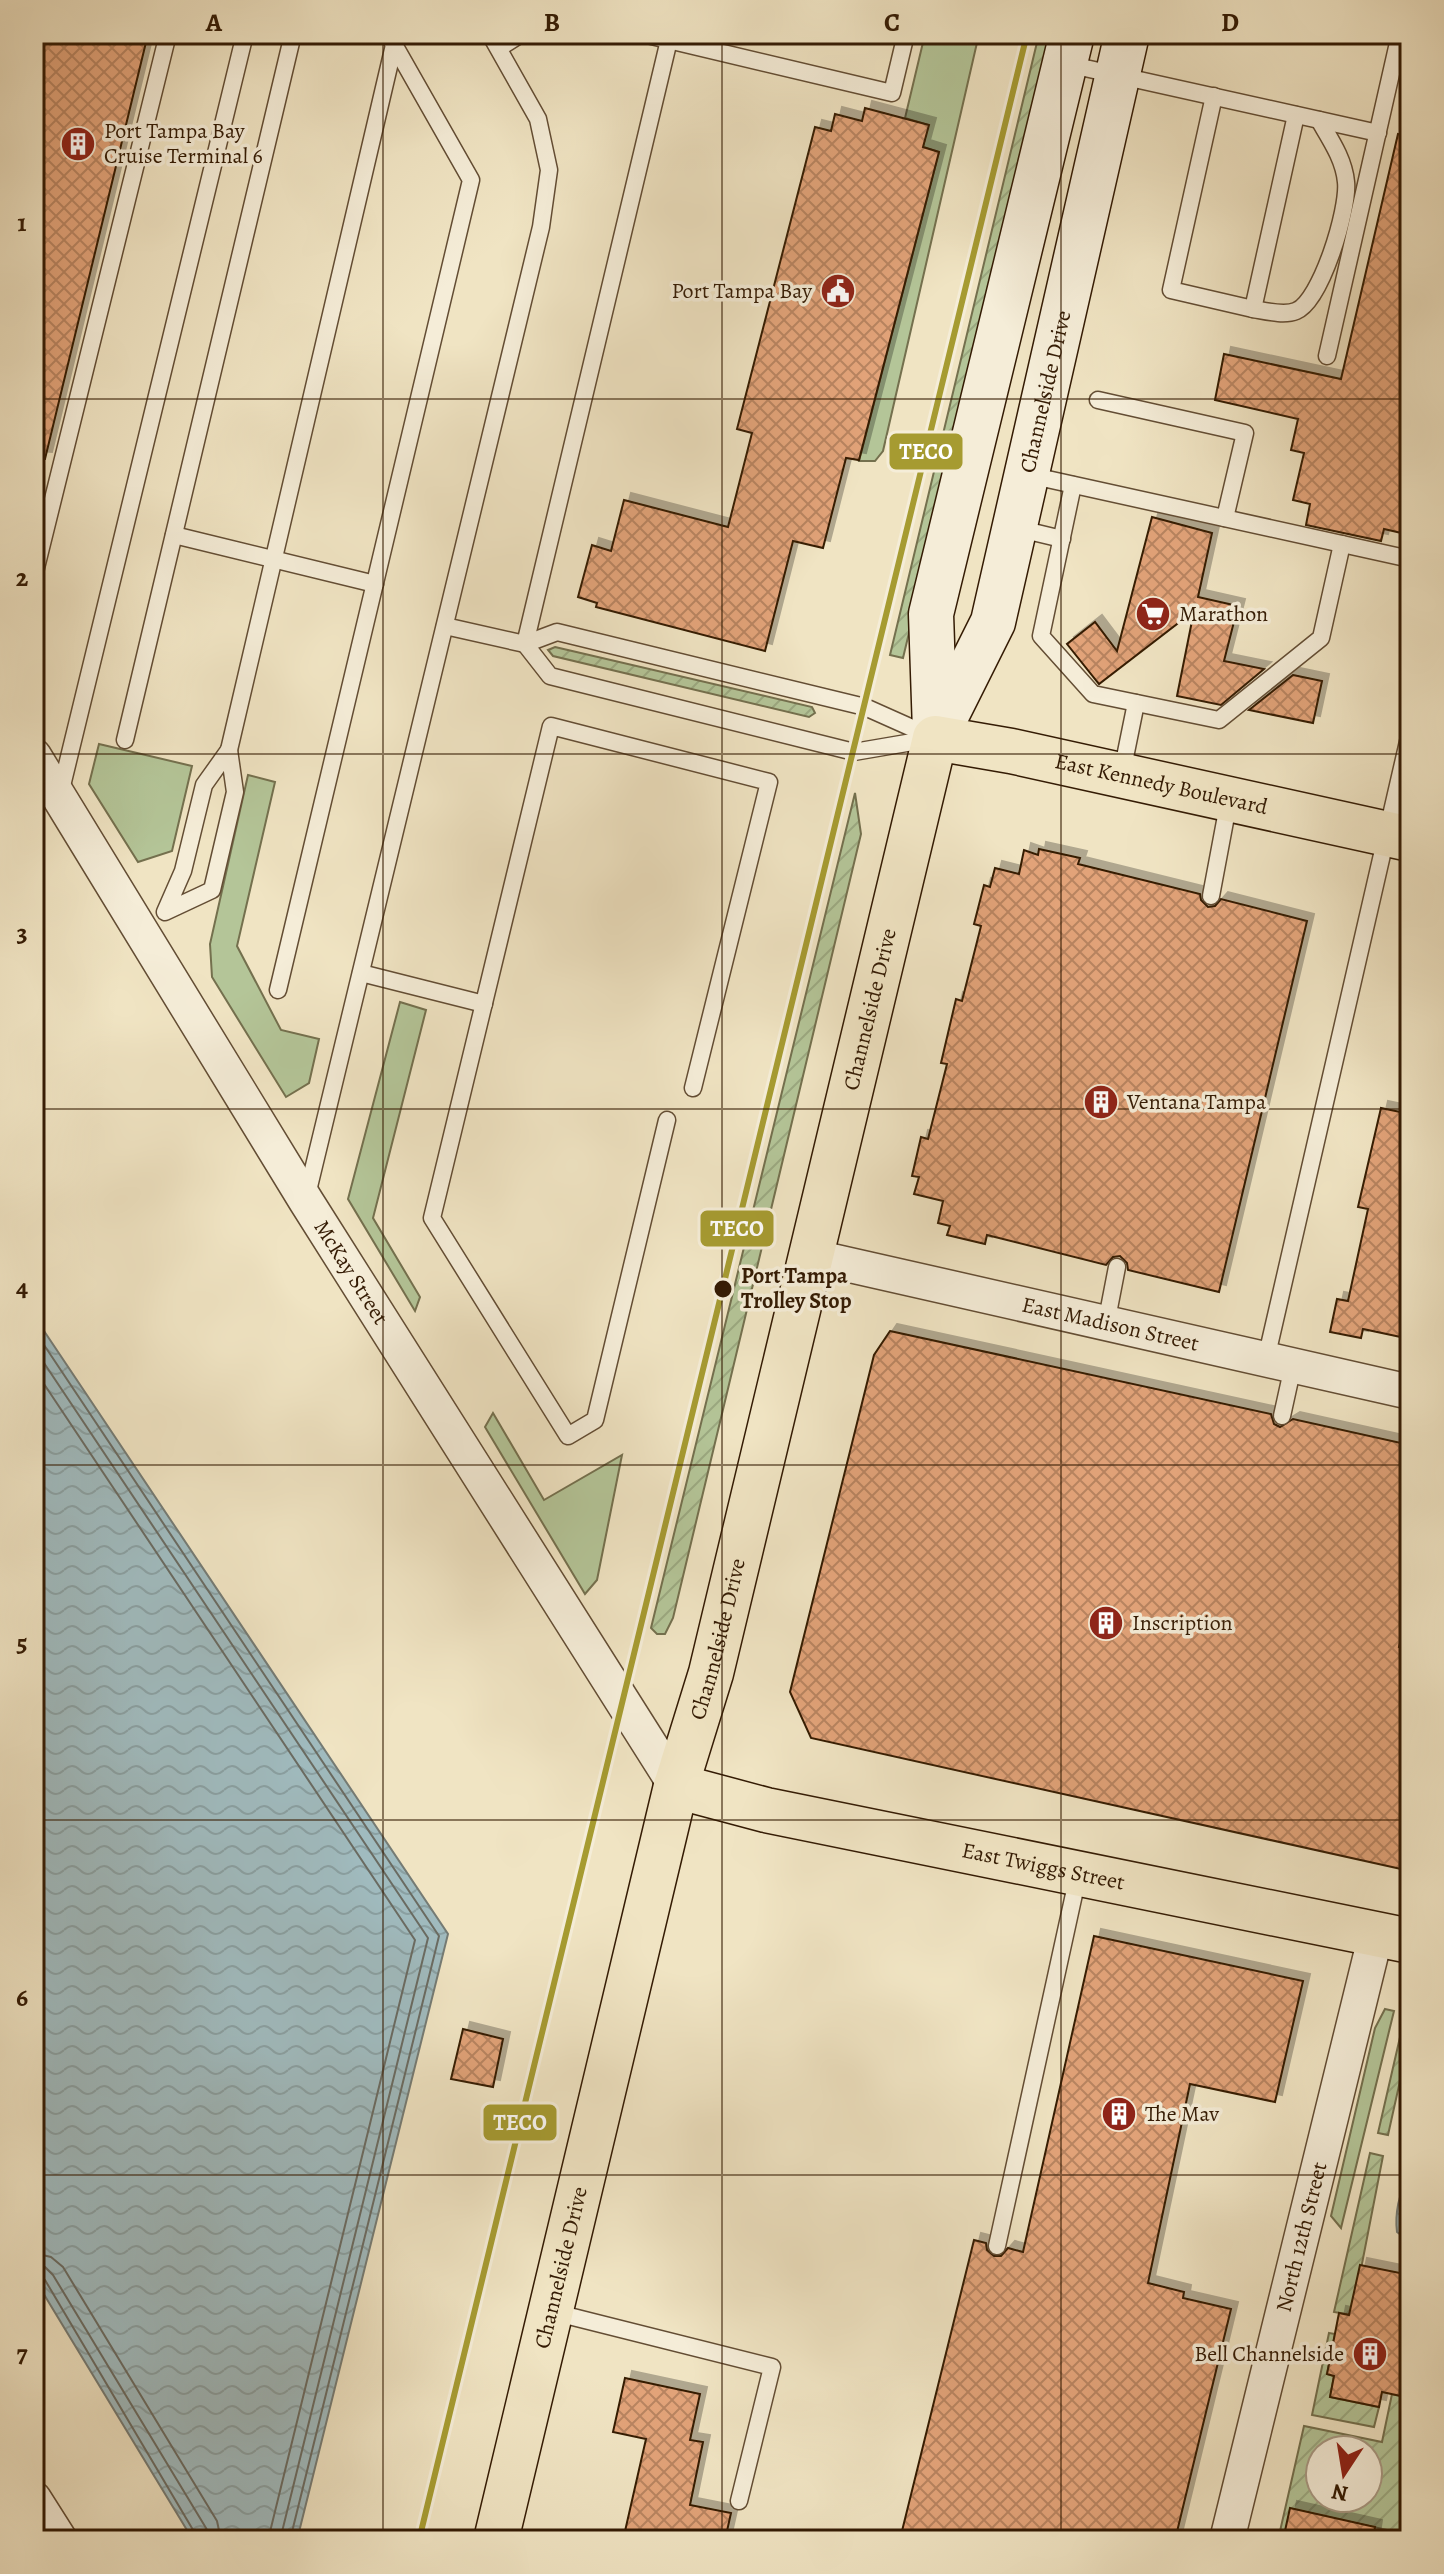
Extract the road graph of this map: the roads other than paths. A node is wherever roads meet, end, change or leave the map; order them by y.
1 (168, 34) edge
2 (245, 34) edge
3 (293, 34) edge
4 (521, 34) edge
5 (643, 34) edge
6 (906, 34) edge
7 (1400, 34) edge
8 (391, 40) edge
9 (669, 40) junction
10 (494, 41) edge
11 (1069, 49) edge
12 (1123, 54) edge
13 (1214, 96) junction
14 (1296, 115) junction
15 (1319, 120) junction
16 (1378, 133) junction
17 (1253, 309) junction
18 (1327, 356) dead end
19 (1098, 400) dead end
20 (1026, 475) junction
21 (1073, 485) junction
22 (1225, 518) junction
23 (1015, 528) junction
24 (174, 535) junction
25 (1062, 539) junction
26 (1342, 544) junction
27 (273, 559) junction
28 (1410, 559) edge
29 (34, 576) edge
30 (375, 584) junction
31 (445, 626) junction
32 (525, 644) junction
33 (1136, 703) junction
34 (1410, 733) edge
35 (935, 738) junction
36 (125, 740) dead end
37 (229, 750) junction
38 (34, 756) edge
39 (1121, 775) junction
40 (60, 797) junction
41 (1230, 800) junction
42 (1399, 837) edge
43 (1211, 896) dead end
44 (152, 920) junction
45 (361, 973) junction
46 (278, 990) dead end
47 (484, 1004) junction
48 (693, 1088) dead end
49 (667, 1120) dead end
50 (306, 1201) junction
51 (810, 1256) junction
52 (1117, 1267) dead end
53 (1106, 1324) junction
54 (1280, 1363) junction
55 (1410, 1392) edge
56 (1282, 1416) dead end
57 (676, 1786) junction
58 (1078, 1873) junction
59 (1393, 1937) edge
60 (997, 2246) dead end
61 (553, 2312) junction
62 (34, 2499) edge
63 (739, 2501) dead end
64 (60, 2540) edge
65 (496, 2540) edge
66 (1227, 2540) edge

1 - 29 lane
2 - 40 lane
3 - 24 lane
4 - 10 lane
5 - 9 lane
6 - 9 lane
7 - 16 lane
8 - 27 lane
8 - 30 lane
9 - 32 lane
10 - 31 lane
11 - 12 lane
11 - 35 main road, Channelside Drive
12 - 13 lane
12 - 20 main road, Channelside Drive
13 - 14 lane
13 - 17 lane
14 - 15 lane
14 - 17 lane
15 - 16 lane
15 - 17 lane
16 - 18 lane
19 - 22 lane
20 - 21 lane
20 - 23 main road, Channelside Drive
21 - 22 lane
21 - 25 lane
22 - 26 lane
23 - 25 lane
23 - 35 main road, Channelside Drive
24 - 27 lane
24 - 36 lane
25 - 33 lane
26 - 28 lane
26 - 33 lane
27 - 30 lane
27 - 37 lane
30 - 46 lane
31 - 32 lane
31 - 45 lane
32 - 35 lane
32 - 35 lane
33 - 39 lane
34 - 42 lane
35 - 39 main road, East Kennedy Boulevard
35 - 51 main road, Channelside Drive
37 - 44 lane
37 - 44 lane
38 - 40 street, McKay Street
39 - 41 main road, East Kennedy Boulevard
40 - 44 street, McKay Street
41 - 42 main road, East Kennedy Boulevard
41 - 43 lane
42 - 54 lane
44 - 50 street, McKay Street
45 - 47 lane
45 - 50 lane
47 - 48 lane
47 - 49 lane
50 - 57 street, McKay Street
51 - 53 street, East Madison Street
51 - 57 main road, Channelside Drive
52 - 53 lane
53 - 54 street, East Madison Street
54 - 55 street, East Madison Street
54 - 56 lane
57 - 58 main road, East Twiggs Street
57 - 61 main road, Channelside Drive
58 - 59 main road, East Twiggs Street
58 - 60 lane
59 - 66 street, North 12th Street
61 - 63 lane
61 - 65 main road, Channelside Drive
62 - 64 street

